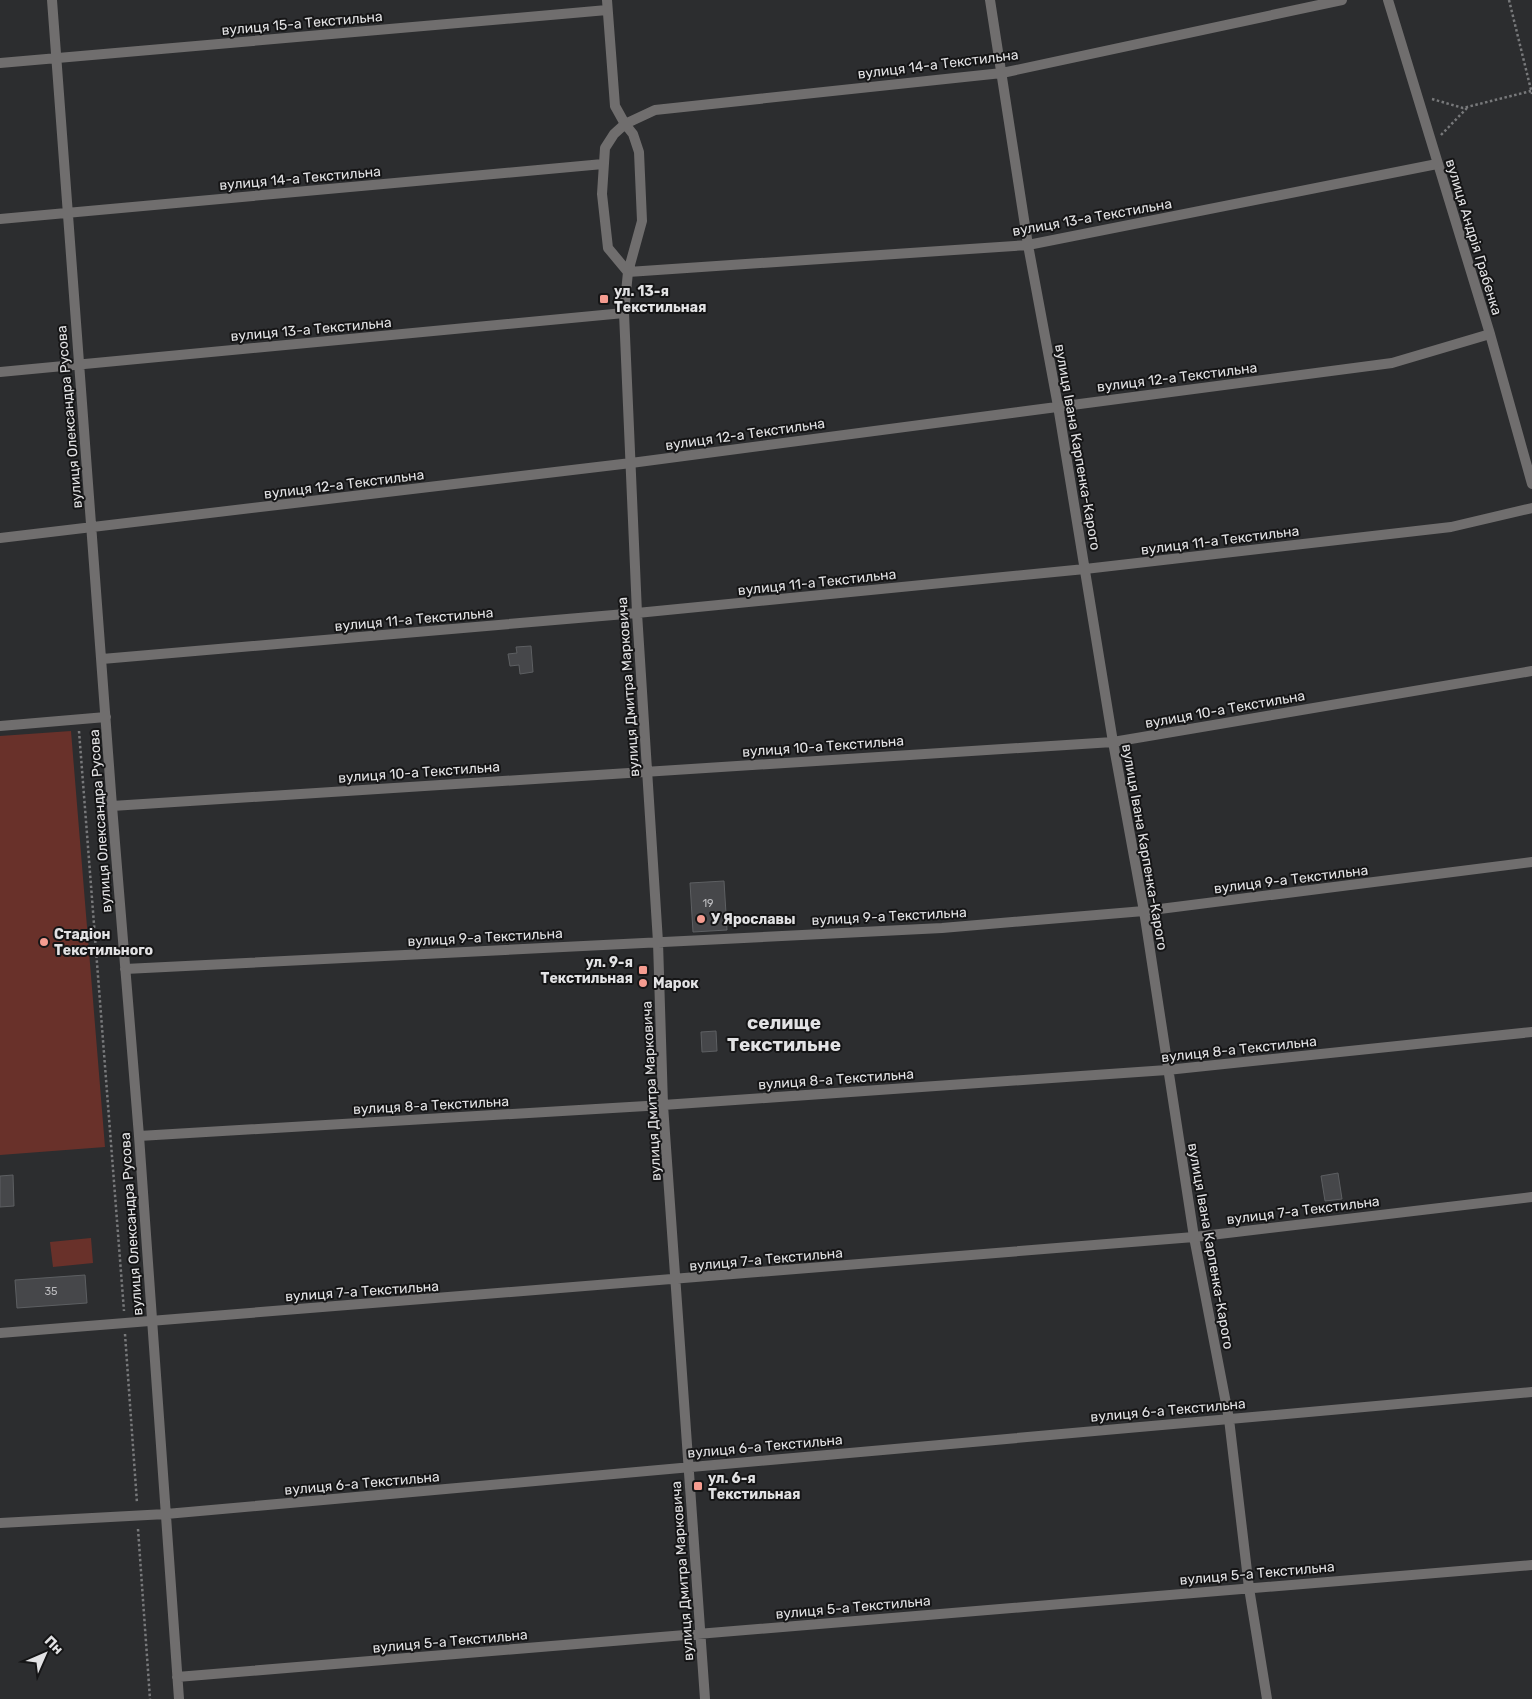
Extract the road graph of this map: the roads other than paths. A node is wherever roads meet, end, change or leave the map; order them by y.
1 (52, 0) edge
2 (990, 0) edge
3 (1342, 0) edge
4 (1388, 0) edge
5 (607, 5) edge
6 (57, 58) junction
7 (0, 63) edge
8 (1002, 73) junction
9 (625, 124) junction
10 (603, 164) junction
11 (1437, 164) junction
12 (67, 213) junction
13 (0, 220) edge
14 (1028, 245) junction
15 (628, 272) junction
16 (624, 313) junction
17 (1490, 334) junction
18 (78, 364) junction
19 (0, 372) edge
20 (1058, 406) junction
21 (631, 463) junction
22 (1532, 484) edge
23 (1532, 508) edge
24 (91, 529) junction
25 (0, 538) edge
26 (1085, 569) junction
27 (637, 613) junction
28 (102, 660) junction
29 (1532, 671) edge
30 (106, 717) junction
31 (0, 726) edge
32 (1113, 742) junction
33 (648, 771) junction
34 (112, 806) junction
35 (1532, 862) edge
36 (1144, 911) junction
37 (658, 942) junction
38 (125, 969) junction
39 (1532, 1032) edge
40 (1167, 1070) junction
41 (664, 1105) junction
42 (140, 1136) junction
43 (1532, 1197) edge
44 (1194, 1237) junction
45 (677, 1280) junction
46 (152, 1321) junction
47 (0, 1333) edge
48 (1532, 1392) edge
49 (1229, 1419) junction
50 (689, 1467) junction
51 (166, 1514) junction
52 (0, 1523) edge
53 (1532, 1564) edge
54 (1249, 1588) junction
55 (702, 1634) junction
56 (177, 1678) junction
57 (179, 1699) edge
58 (705, 1699) edge
59 (1267, 1699) edge

1 - 6 street, вулиця Олександра Русова
2 - 8 street, вулиця Івана Карпенка-Карого
3 - 8 street, вулиця 14-а Текстильна
4 - 11 street, вулиця Андрія Грабенка
5 - 6 street, вулиця 15-а Текстильна
5 - 9 street, вулиця Дмитра Марковича
6 - 7 street, вулиця 15-а Текстильна
6 - 12 street, вулиця Олександра Русова
8 - 9 street, вулиця 14-а Текстильна
8 - 14 street, вулиця Івана Карпенка-Карого
9 - 10 street
9 - 15 street, вулиця Дмитра Марковича
10 - 12 street, вулиця 14-а Текстильна
10 - 15 street
11 - 14 street, вулиця 13-а Текстильна
11 - 17 street, вулиця Андрія Грабенка
12 - 13 street, вулиця 14-а Текстильна
12 - 18 street, вулиця Олександра Русова
14 - 15 street, вулиця 13-а Текстильна
14 - 20 street, вулиця Івана Карпенка-Карого
15 - 16 street, вулиця Дмитра Марковича
16 - 18 street, вулиця 13-а Текстильна
16 - 21 street, вулиця Дмитра Марковича
17 - 20 street, вулиця 12-а Текстильна
17 - 22 street, вулиця Андрія Грабенка
18 - 19 street, вулиця 13-а Текстильна
18 - 24 street, вулиця Олександра Русова
20 - 21 street, вулиця 12-а Текстильна
20 - 26 street, вулиця Івана Карпенка-Карого
21 - 24 street, вулиця 12-а Текстильна
21 - 27 street, вулиця Дмитра Марковича
23 - 26 street, вулиця 11-а Текстильна
24 - 25 street, вулиця 12-а Текстильна
24 - 28 street, вулиця Олександра Русова
26 - 27 street, вулиця 11-а Текстильна
26 - 32 street, вулиця Івана Карпенка-Карого
27 - 28 street, вулиця 11-а Текстильна
27 - 33 street, вулиця Дмитра Марковича
28 - 30 street, вулиця Олександра Русова
29 - 32 street, вулиця 10-а Текстильна
30 - 31 street
30 - 34 street, вулиця Олександра Русова
32 - 33 street, вулиця 10-а Текстильна
32 - 36 street, вулиця Івана Карпенка-Карого
33 - 34 street, вулиця 10-а Текстильна
33 - 37 street, вулиця Дмитра Марковича
34 - 38 street, вулиця Олександра Русова
35 - 36 street, вулиця 9-а Текстильна
36 - 37 street, вулиця 9-а Текстильна
36 - 40 street, вулиця Івана Карпенка-Карого
37 - 38 street, вулиця 9-а Текстильна
37 - 41 street, вулиця Дмитра Марковича
38 - 42 street, вулиця Олександра Русова
39 - 40 street, вулиця 8-а Текстильна
40 - 41 street, вулиця 8-а Текстильна
40 - 44 street, вулиця Івана Карпенка-Карого
41 - 42 street, вулиця 8-а Текстильна
41 - 45 street, вулиця Дмитра Марковича
42 - 46 street, вулиця Олександра Русова
43 - 44 street, вулиця 7-а Текстильна
44 - 45 street, вулиця 7-а Текстильна
44 - 49 street, вулиця Івана Карпенка-Карого
45 - 46 street, вулиця 7-а Текстильна
45 - 50 street, вулиця Дмитра Марковича
46 - 47 street, вулиця 7-а Текстильна
46 - 51 street, вулиця Олександра Русова
48 - 49 street, вулиця 6-а Текстильна
49 - 50 street, вулиця 6-а Текстильна
49 - 54 street, вулиця Івана Карпенка-Карого
50 - 51 street, вулиця 6-а Текстильна
50 - 55 street, вулиця Дмитра Марковича
51 - 52 street, вулиця 6-а Текстильна
51 - 56 street, вулиця Олександра Русова
53 - 54 street, вулиця 5-а Текстильна
54 - 55 street, вулиця 5-а Текстильна
54 - 59 street, вулиця Івана Карпенка-Карого
55 - 56 street, вулиця 5-а Текстильна
55 - 58 street, вулиця Дмитра Марковича
56 - 57 street, вулиця Олександра Русова

